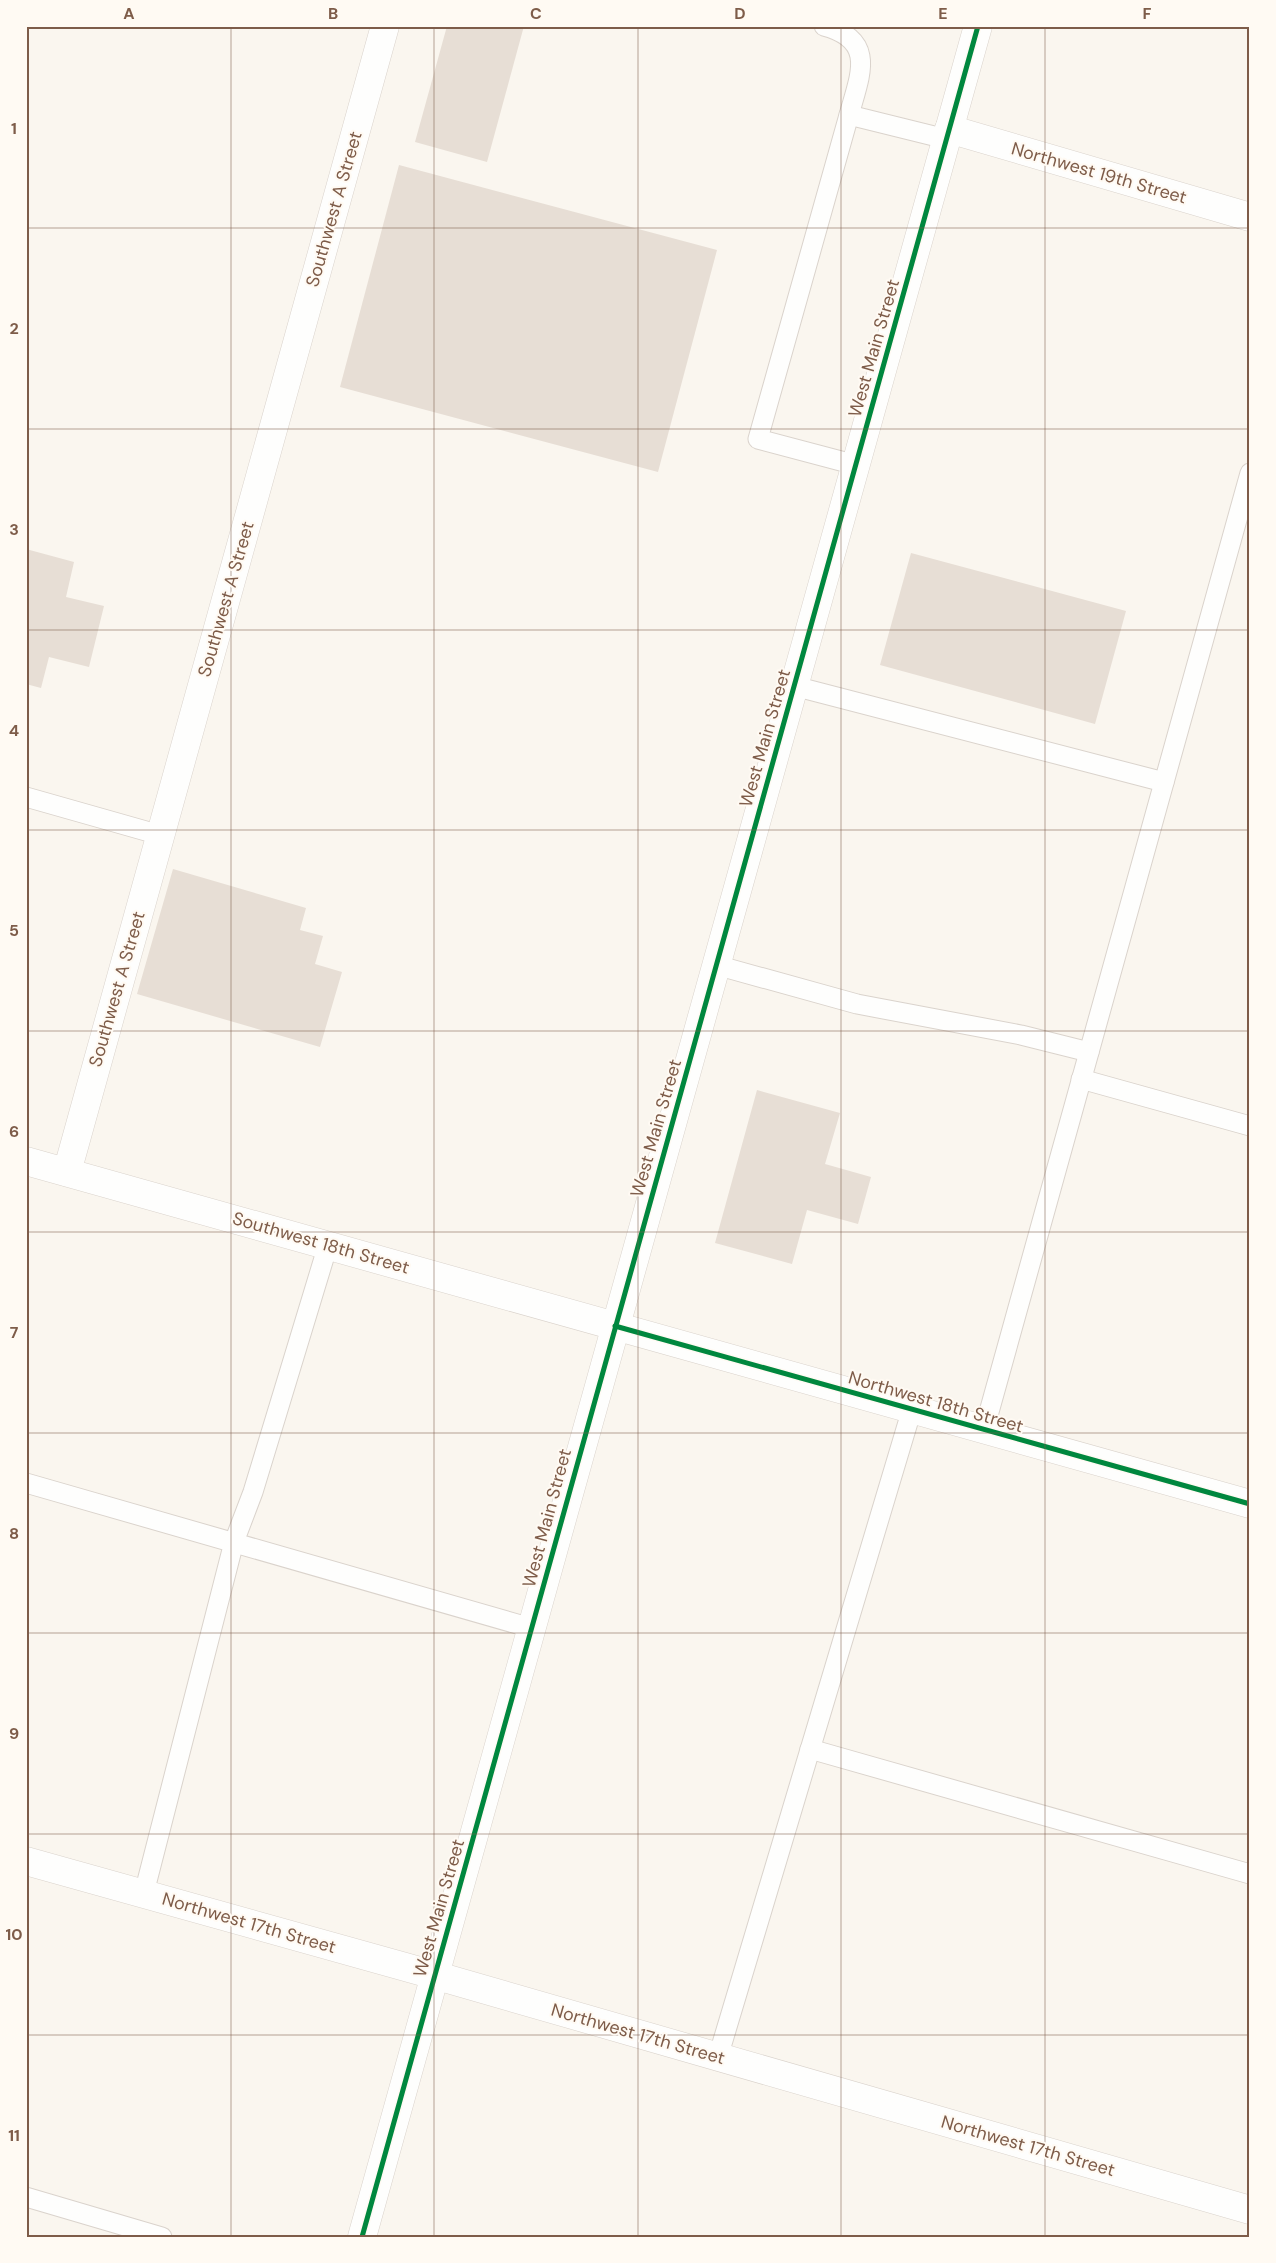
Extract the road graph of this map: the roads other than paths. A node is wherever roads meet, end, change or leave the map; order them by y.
1 (385, 26) edge
2 (824, 26) edge
3 (978, 26) edge
4 (850, 114) junction
5 (948, 134) junction
6 (1250, 218) edge
7 (856, 465) junction
8 (1250, 473) edge
9 (794, 686) junction
10 (1164, 782) junction
11 (26, 797) edge
12 (160, 835) junction
13 (716, 965) junction
14 (1089, 1052) junction
15 (1082, 1079) junction
16 (1250, 1126) edge
17 (27, 1165) edge
18 (67, 1172) junction
19 (328, 1245) junction
20 (615, 1326) junction
21 (912, 1409) junction
22 (984, 1430) junction
23 (26, 1483) edge
24 (1250, 1504) edge
25 (234, 1542) junction
26 (531, 1628) junction
27 (810, 1749) junction
28 (26, 1861) edge
29 (1250, 1874) edge
30 (144, 1893) junction
31 (434, 1975) junction
32 (718, 2057) junction
33 (26, 2197) edge
34 (1250, 2210) edge
35 (162, 2237) edge
36 (362, 2237) edge

1 - 12 street, Southwest A Street
2 - 4 lane
3 - 5 street, West Main Street
4 - 5 lane
4 - 7 lane
5 - 6 street, Northwest 19th Street
5 - 7 street, West Main Street
7 - 9 street, West Main Street
8 - 10 lane
9 - 10 lane
9 - 13 street, West Main Street
10 - 14 lane
11 - 12 lane
12 - 18 street, Southwest A Street
13 - 14 lane
13 - 20 street, West Main Street
14 - 15 lane
15 - 16 lane
15 - 22 lane
17 - 18 street, Southwest 18th Street
18 - 19 street, Southwest 18th Street
19 - 20 street, Southwest 18th Street
19 - 25 lane
20 - 21 street, Northwest 18th Street
20 - 26 street, West Main Street
21 - 22 street, Northwest 18th Street
21 - 27 lane
22 - 24 street, Northwest 18th Street
23 - 25 lane
25 - 26 lane
25 - 30 lane
26 - 31 street, West Main Street
27 - 29 lane
27 - 32 lane
28 - 30 street, Northwest 17th Street
30 - 31 street, Northwest 17th Street
31 - 32 street, Northwest 17th Street
31 - 36 street, West Main Street
32 - 34 street, Northwest 17th Street
33 - 35 lane

